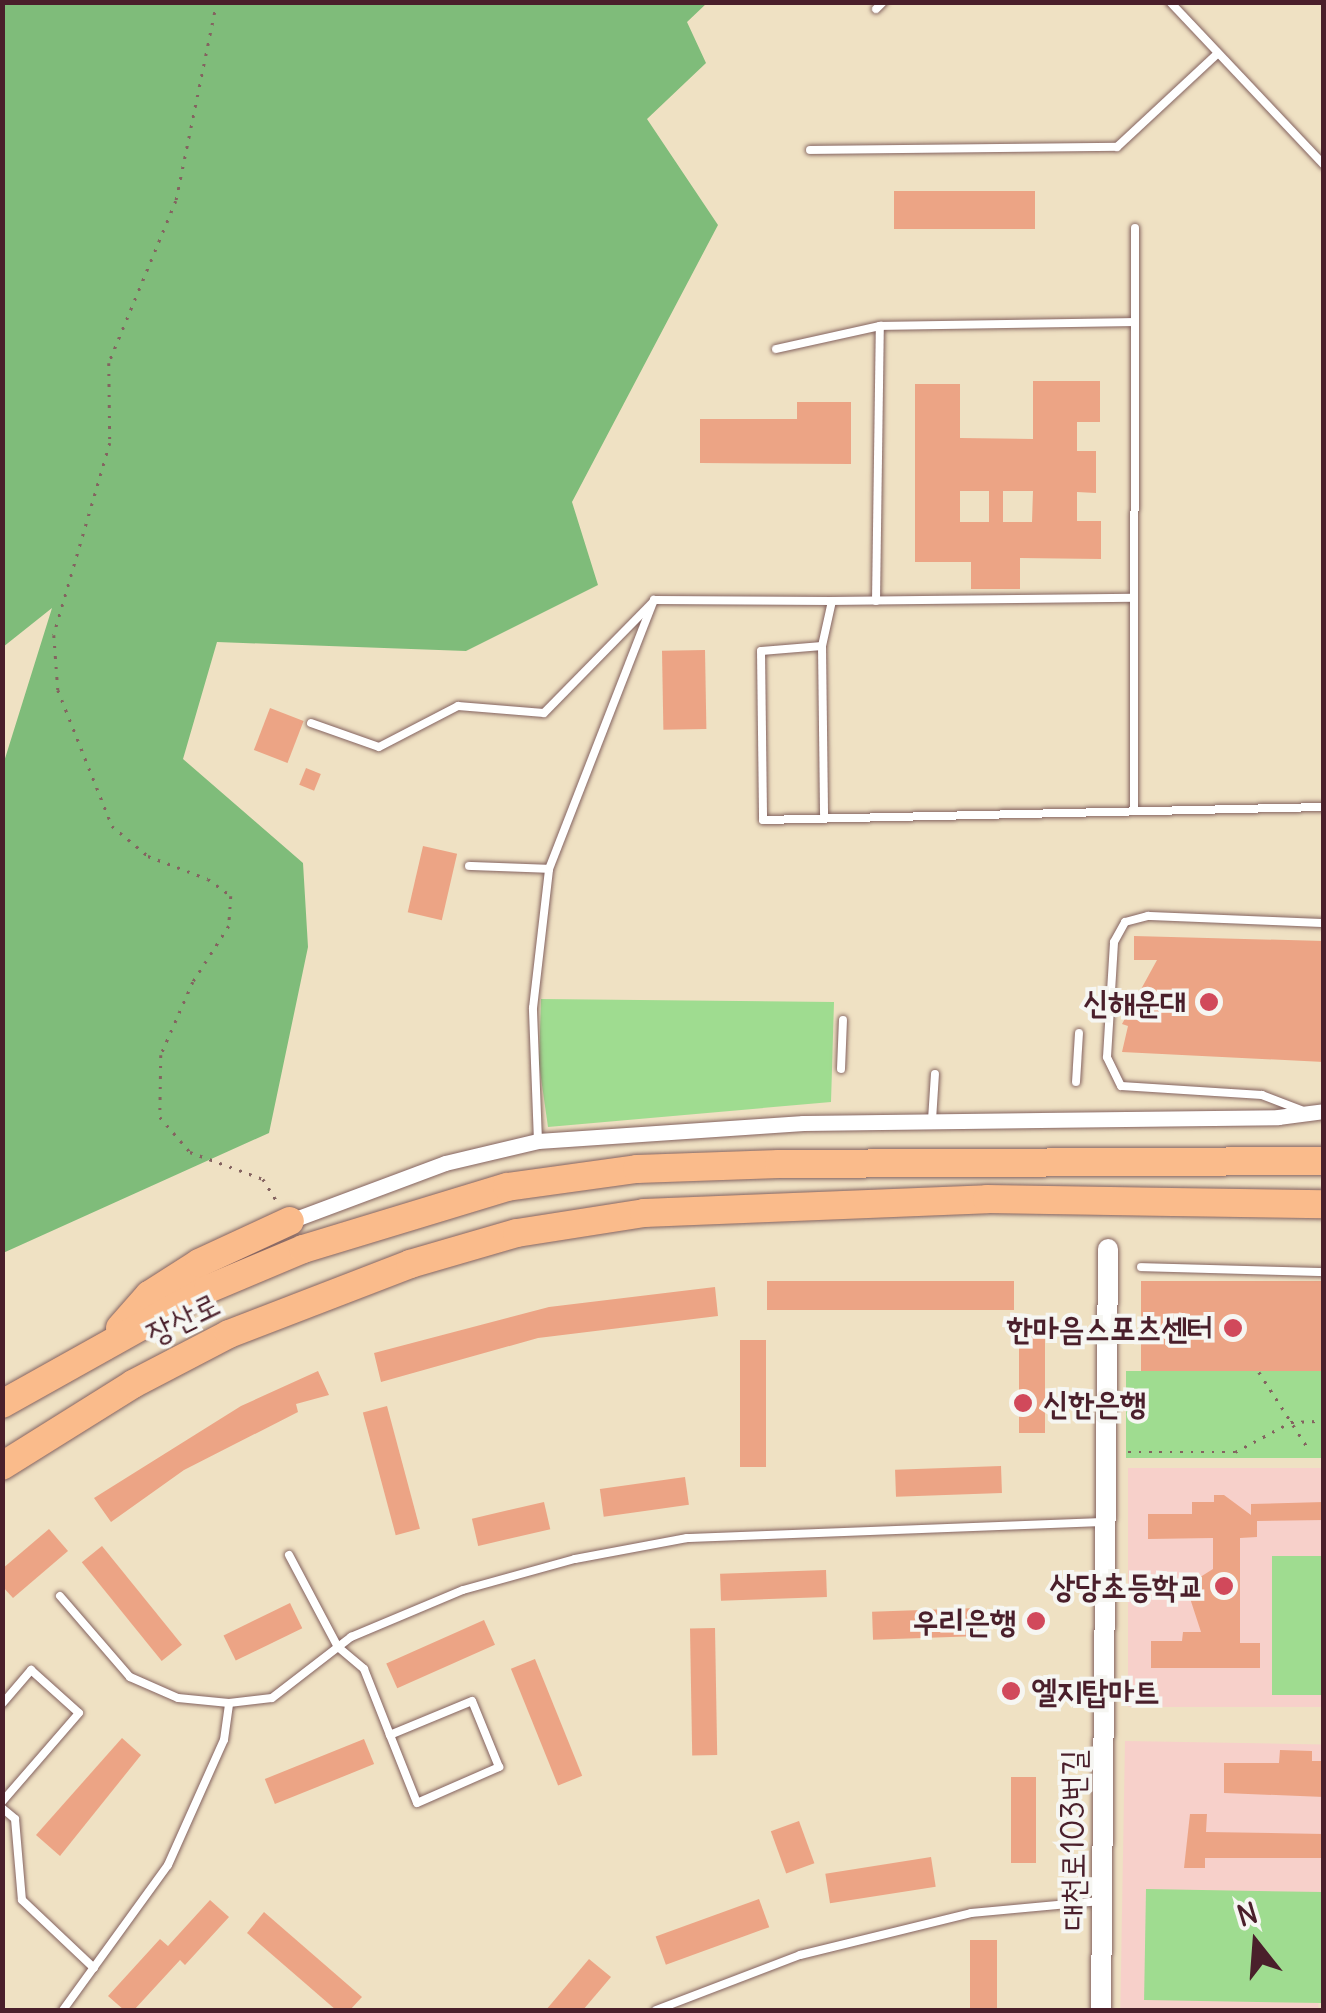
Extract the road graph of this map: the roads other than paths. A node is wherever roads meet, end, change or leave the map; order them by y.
1 (1170, 2) edge
2 (1217, 54) junction
3 (810, 150) dead end
4 (1324, 165) edge
5 (1135, 228) dead end
6 (1133, 322) junction
7 (880, 326) junction
8 (776, 349) dead end
9 (1132, 598) junction
10 (654, 600) junction
11 (876, 601) junction
12 (832, 602) junction
13 (822, 646) junction
14 (311, 724) dead end
15 (1324, 807) edge
16 (1134, 812) junction
17 (824, 818) junction
18 (469, 866) dead end
19 (550, 869) junction
20 (1324, 923) edge
21 (843, 1020) dead end
22 (1078, 1032) dead end
23 (840, 1069) dead end
24 (935, 1074) dead end
25 (1076, 1082) dead end
26 (1301, 1110) junction
27 (1324, 1111) edge
28 (932, 1120) junction
29 (538, 1140) junction
30 (1324, 1161) edge
31 (1324, 1204) edge
32 (290, 1221) joint
33 (1108, 1249) dead end
34 (1141, 1267) dead end
35 (1324, 1272) edge
36 (109, 1340) junction
37 (2, 1404) edge
38 (2, 1466) edge
39 (1106, 1522) junction
40 (290, 1555) dead end
41 (60, 1596) dead end
42 (338, 1647) junction
43 (229, 1702) junction
44 (2, 1704) edge
45 (390, 1735) junction
46 (2, 1805) edge
47 (1102, 1901) junction
48 (94, 1968) junction
49 (63, 2010) edge
50 (656, 2010) edge
51 (1101, 2010) edge

1 - 2 lane
2 - 3 lane
2 - 4 lane
5 - 6 lane
6 - 7 lane
6 - 9 lane
7 - 8 lane
7 - 11 lane
9 - 11 lane
9 - 16 lane
10 - 12 lane
10 - 14 lane
10 - 19 lane
11 - 12 lane
12 - 13 lane
13 - 17 lane
13 - 17 lane
15 - 16 lane
16 - 17 lane
18 - 19 lane
19 - 29 lane
20 - 26 lane
21 - 23 lane
22 - 25 lane
24 - 28 lane
26 - 27 street
26 - 28 street
28 - 29 street
29 - 32 street
30 - 36 highway, 장산로
31 - 38 highway, 장산로
32 - 36 highway
33 - 39 street, 대천로103번길
34 - 35 lane
36 - 37 highway, 장산로
39 - 42 lane
39 - 47 street, 대천로103번길
40 - 42 lane
41 - 43 lane
42 - 43 lane
42 - 45 lane
43 - 48 lane
44 - 46 lane
45 - 45 lane
46 - 48 lane
47 - 50 lane
47 - 51 street, 대천로103번길
48 - 49 lane

